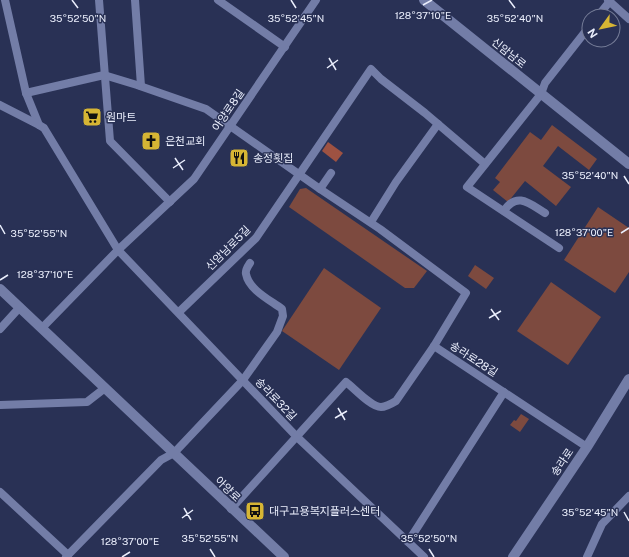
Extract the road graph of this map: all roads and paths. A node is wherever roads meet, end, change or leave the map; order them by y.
1 (5, 0) edge
2 (99, 0) edge
3 (135, 0) edge
4 (218, 0) edge
5 (316, 0) edge
6 (424, 0) edge
7 (609, 0) edge
8 (629, 19) edge
9 (581, 37) edge
10 (285, 47) junction
11 (104, 75) junction
12 (141, 86) junction
13 (26, 93) junction
14 (541, 94) junction
15 (0, 105) edge
16 (438, 124) junction
17 (39, 125) junction
18 (230, 126) junction
19 (485, 164) junction
20 (629, 164) edge
21 (331, 173) dead end
22 (300, 174) junction
23 (320, 189) junction
24 (170, 202) junction
25 (504, 211) junction
26 (545, 213) dead end
27 (370, 222) junction
28 (559, 248) dead end
29 (118, 250) junction
30 (250, 263) dead end
31 (0, 289) edge
32 (20, 307) junction
33 (179, 312) junction
34 (42, 328) junction
35 (0, 329) edge
36 (434, 346) junction
37 (629, 379) edge
38 (242, 380) junction
39 (105, 388) junction
40 (504, 392) junction
41 (0, 405) edge
42 (297, 437) junction
43 (587, 446) junction
44 (174, 453) junction
45 (0, 492) edge
46 (629, 496) edge
47 (231, 509) junction
48 (408, 542) junction
49 (67, 556) edge
50 (284, 557) edge
51 (424, 557) edge
52 (513, 557) edge
53 (587, 557) edge

1 - 13 street
2 - 11 street
3 - 12 street
4 - 10 street
5 - 10 street, 아양로8길
6 - 14 main road, 신암남로
7 - 8 street
9 - 14 street
10 - 18 street, 아양로8길
11 - 12 street
11 - 13 street
11 - 24 street
12 - 18 street
13 - 17 street
14 - 19 street
14 - 20 main road, 신암남로
15 - 17 street
16 - 19 street
16 - 22 street, 신암남로5길
16 - 27 street
17 - 29 street, 송라로32길
18 - 22 street
18 - 24 street, 아양로8길
19 - 25 street
21 - 23 street
22 - 23 street
22 - 33 street, 신암남로5길
23 - 27 street
24 - 29 street, 아양로8길
25 - 26 street
25 - 28 street
27 - 36 street
29 - 33 street, 송라로32길
29 - 34 street, 아양로8길
30 - 38 street
31 - 32 main road, 아양로
32 - 34 main road, 아양로
32 - 35 street
33 - 38 street, 송라로32길
34 - 39 main road, 아양로
36 - 40 street, 송라로28길
36 - 42 street, 송라로28길
37 - 43 main road, 송라로
38 - 42 street, 송라로32길
38 - 44 street
39 - 41 street
39 - 44 main road, 아양로
40 - 43 street, 송라로28길
40 - 48 street
42 - 47 street
42 - 48 street, 송라로32길
43 - 52 main road, 송라로
44 - 47 main road, 아양로
44 - 49 street
45 - 49 street
46 - 53 street
47 - 50 main road, 아양로
48 - 51 street, 송라로32길

